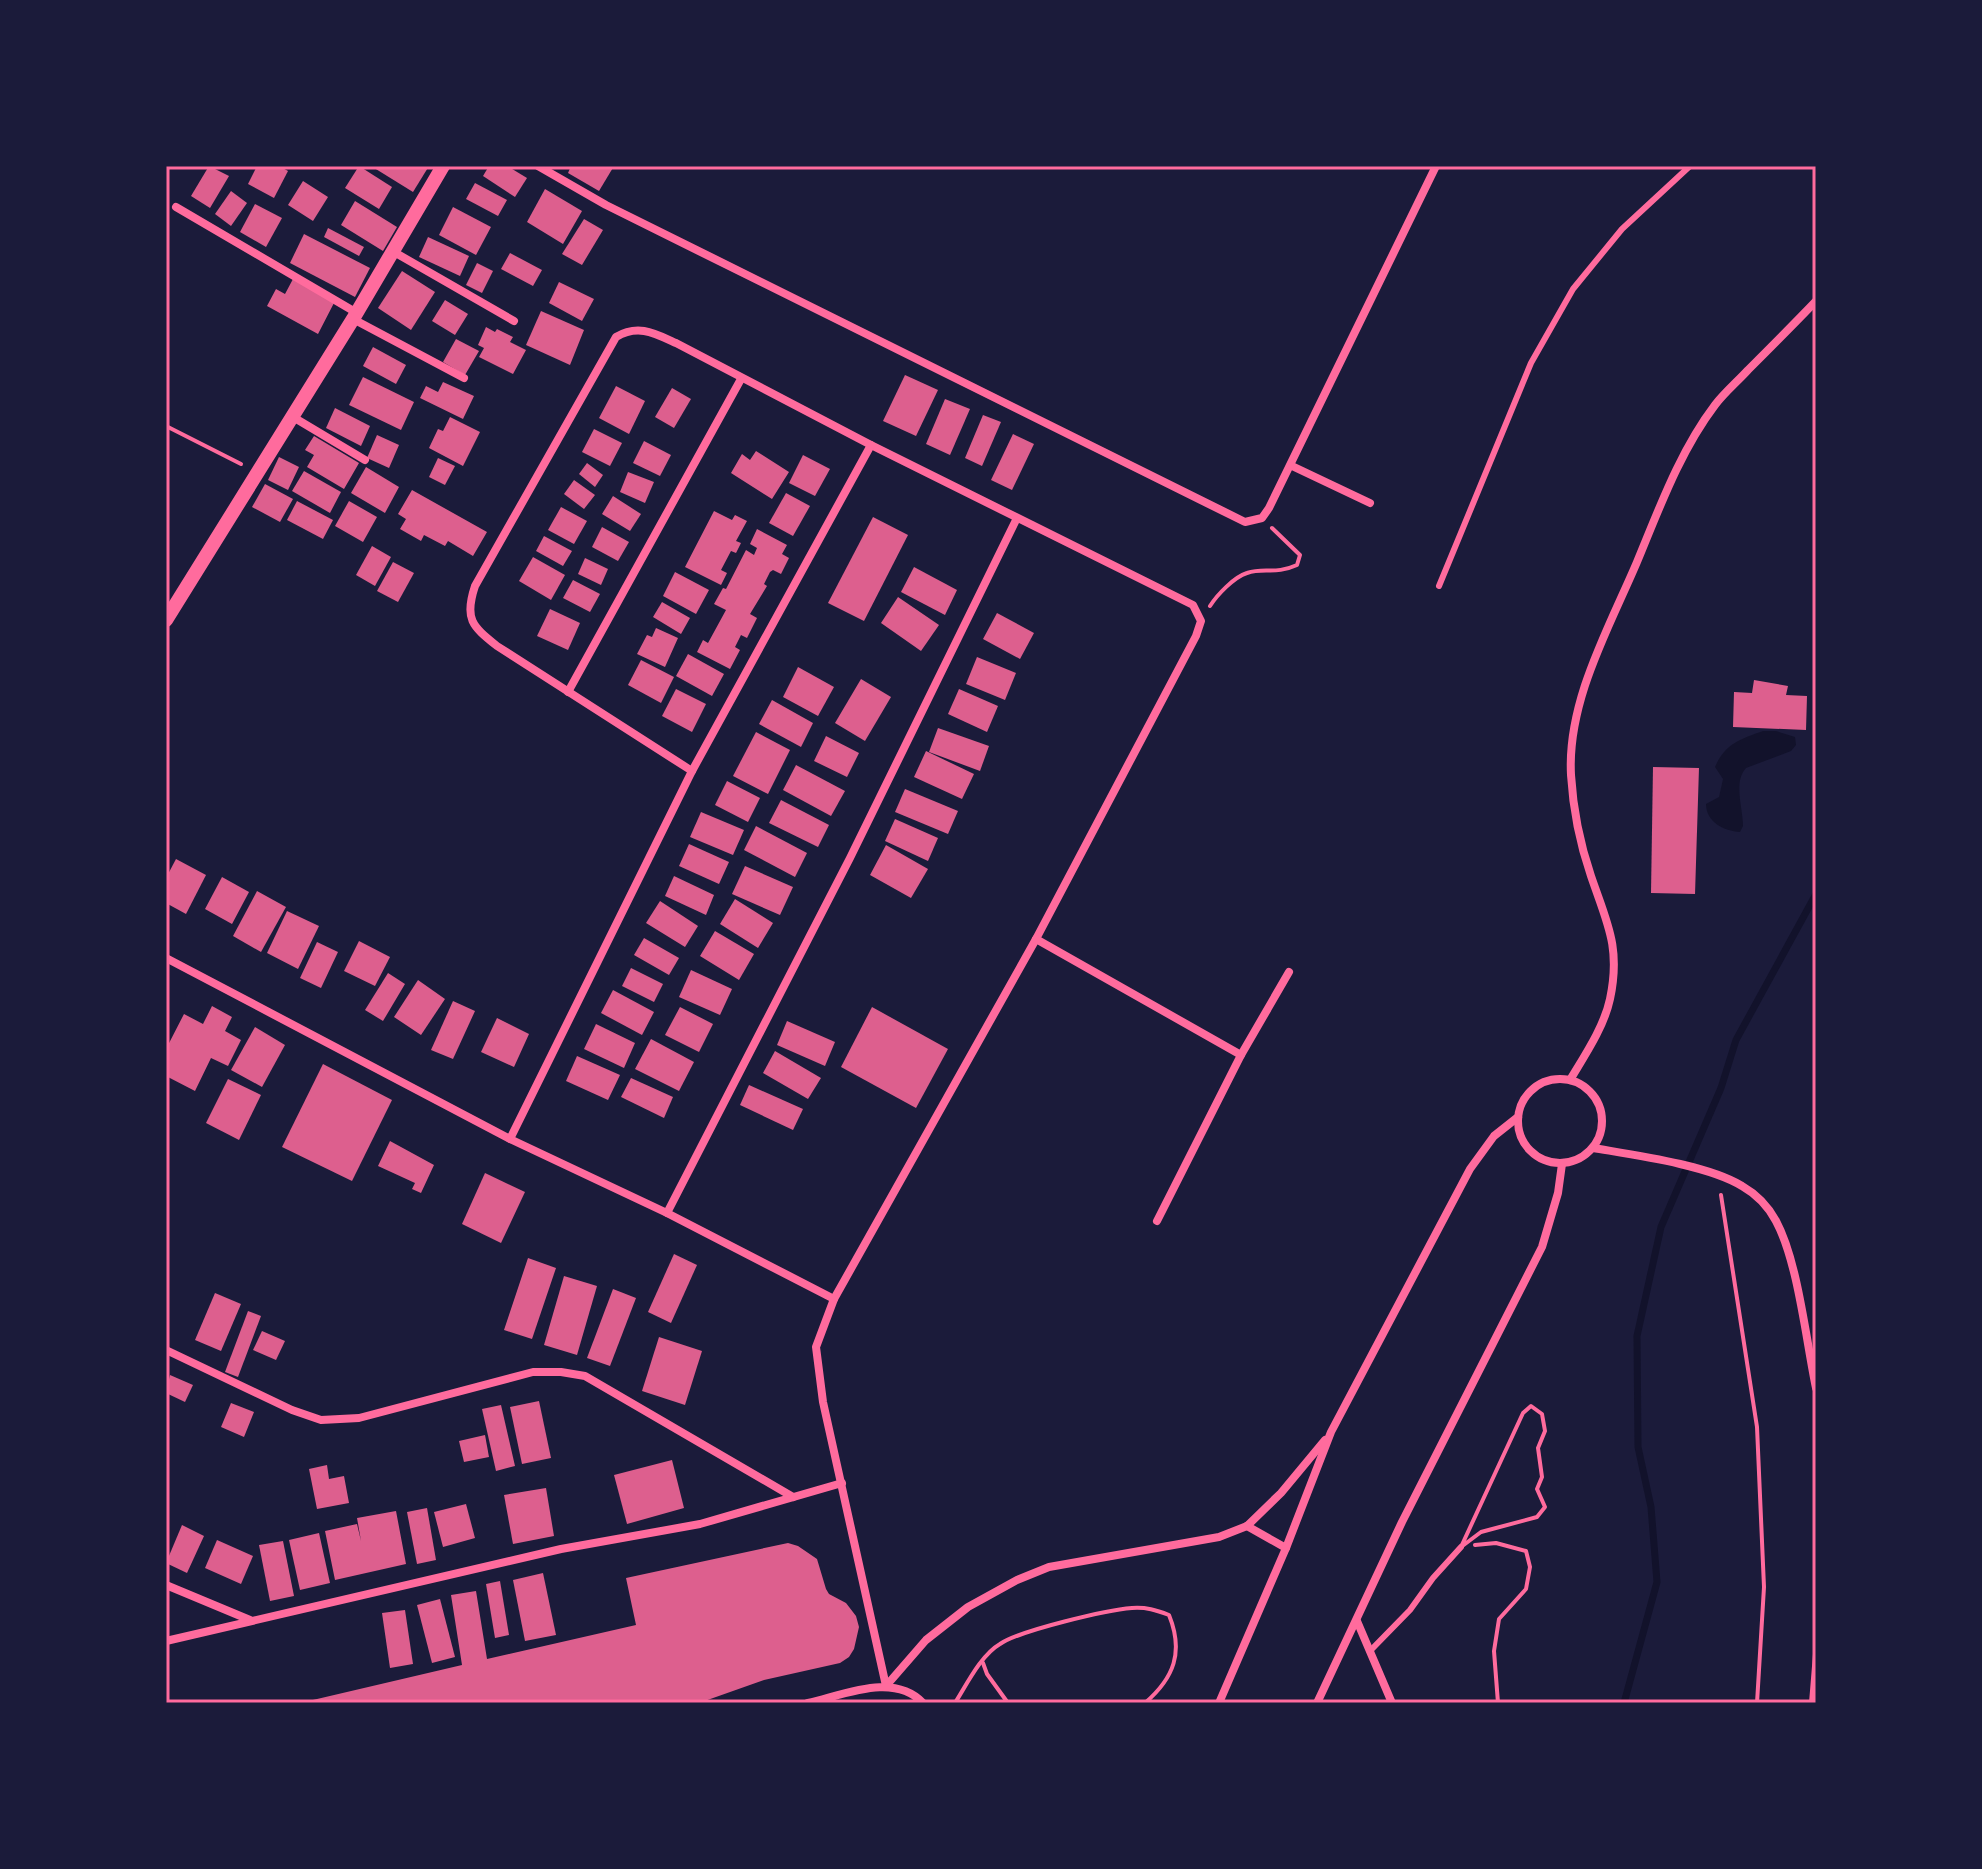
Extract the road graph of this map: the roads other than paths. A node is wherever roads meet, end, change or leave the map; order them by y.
1 (443, 166) edge
2 (538, 166) edge
3 (1436, 166) edge
4 (1690, 166) edge
5 (176, 207) dead end
6 (394, 252) junction
7 (1816, 301) edge
8 (355, 316) junction
9 (514, 321) dead end
10 (464, 378) dead end
11 (741, 379) junction
12 (293, 417) junction
13 (871, 445) junction
14 (365, 460) dead end
15 (1292, 466) junction
16 (1370, 503) dead end
17 (1017, 518) junction
18 (1439, 586) dead end
19 (166, 620) edge
20 (568, 692) junction
21 (692, 771) junction
22 (1036, 939) junction
23 (166, 958) edge
24 (1289, 972) dead end
25 (1241, 1055) junction
26 (1570, 1080) junction
27 (1518, 1117) junction
28 (510, 1139) junction
29 (1593, 1148) junction
30 (1562, 1164) junction
31 (667, 1213) junction
32 (1157, 1221) dead end
33 (834, 1299) junction
34 (166, 1350) edge
35 (1816, 1388) edge
36 (1331, 1432) junction
37 (842, 1483) junction
38 (793, 1497) junction
39 (1247, 1526) junction
40 (1461, 1547) road end
41 (1286, 1548) junction
42 (166, 1585) edge
43 (251, 1620) junction
44 (1357, 1621) junction
45 (166, 1641) edge
46 (1370, 1651) junction
47 (1816, 1654) edge
48 (886, 1686) junction
49 (1320, 1702) edge
50 (808, 1703) edge
51 (923, 1703) edge
52 (1219, 1703) edge
53 (1392, 1703) edge
54 (1812, 1703) edge

1 - 6 street
2 - 15 street
3 - 15 street
4 - 18 lane
5 - 8 street
6 - 8 street
6 - 9 street
7 - 26 street
8 - 10 street
8 - 12 street
11 - 13 street
11 - 20 street
11 - 20 street
12 - 14 street
12 - 19 street
13 - 17 street
13 - 21 street
15 - 16 street
17 - 22 street
17 - 31 street
20 - 21 street
21 - 28 street
22 - 25 street
22 - 33 street
23 - 28 street
24 - 25 street
25 - 32 street
26 - 27 street
26 - 29 street
27 - 30 street
27 - 36 street
28 - 31 street
29 - 30 street
29 - 35 street
30 - 44 street
31 - 33 street
33 - 37 street
34 - 38 street
36 - 39 street
36 - 41 street
37 - 38 street
37 - 48 street
38 - 43 street
39 - 41 street
39 - 48 street
40 - 46 lane
41 - 52 street
42 - 43 street
43 - 45 street
44 - 46 street
44 - 49 street
46 - 53 street
47 - 54 lane
48 - 50 street
48 - 51 street

